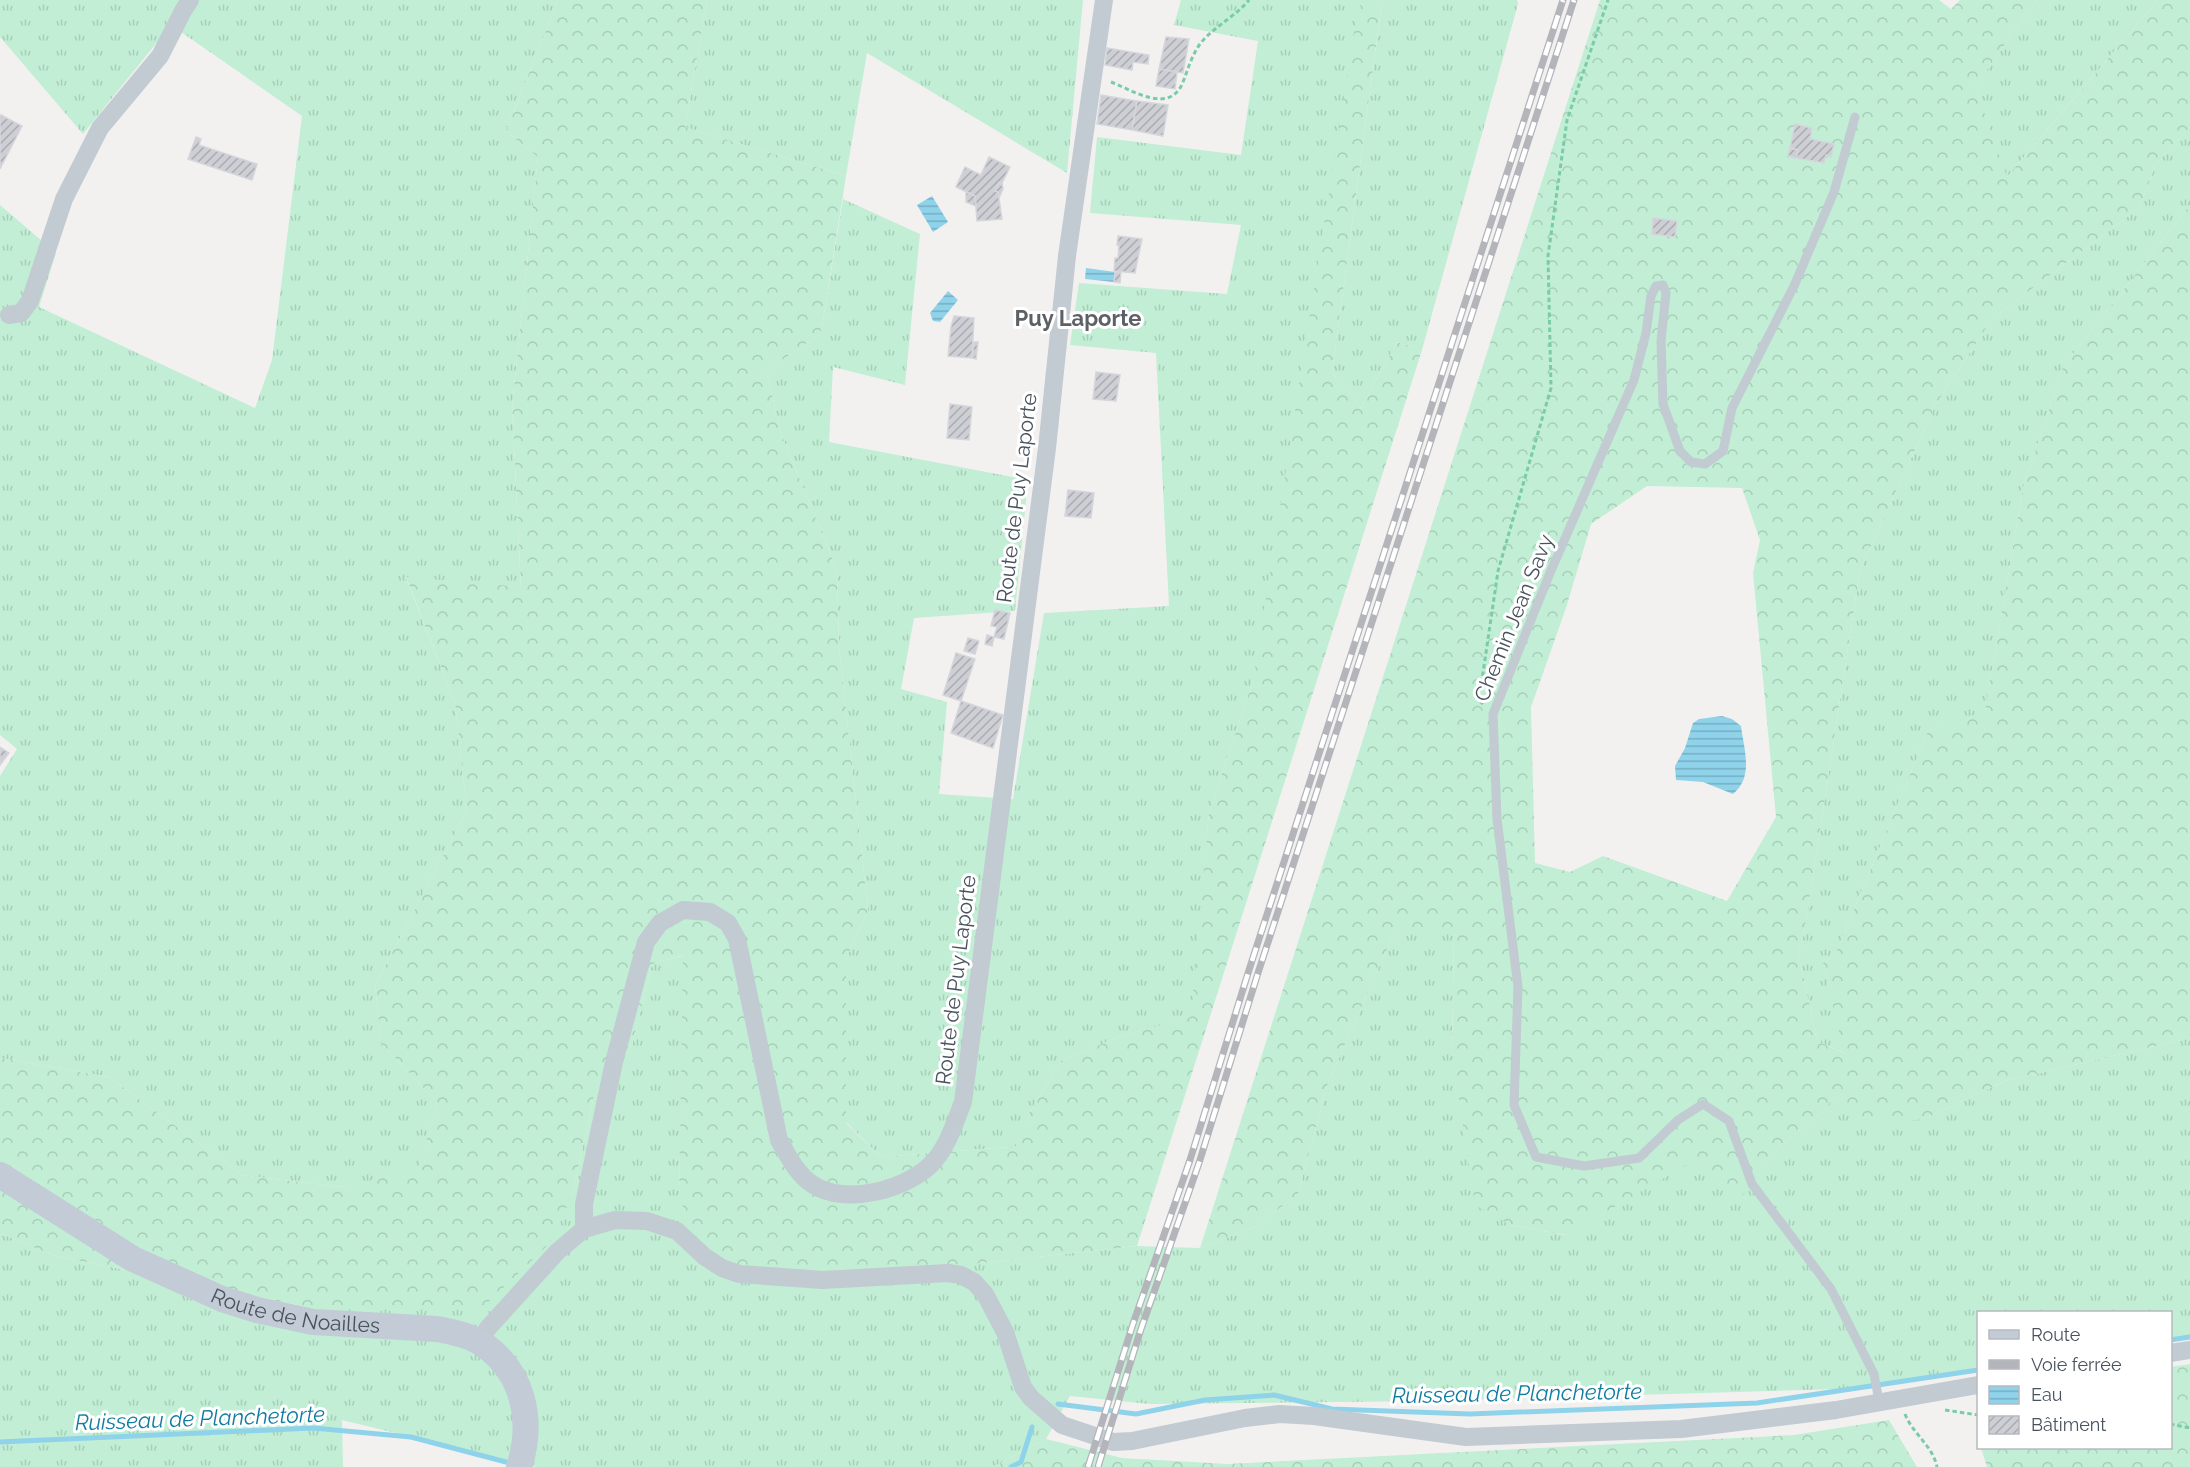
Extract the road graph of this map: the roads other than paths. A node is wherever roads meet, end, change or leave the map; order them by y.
1 (190, 0) edge
2 (1104, 0) edge
3 (1855, 117) dead end
4 (9, 315) dead end
5 (0, 1175) edge
6 (584, 1229) junction
7 (479, 1342) junction
8 (2190, 1350) edge
9 (2172, 1353) edge
10 (1977, 1384) edge
11 (1879, 1401) junction
12 (519, 1467) edge

1 - 4 street
2 - 6 street, Route de Puy Laporte
3 - 11 lane, Chemin Jean Savy
5 - 7 main road, Route de Noailles
6 - 7 street
6 - 11 street
7 - 12 main road, Route de Noailles
8 - 9 street
10 - 11 street

